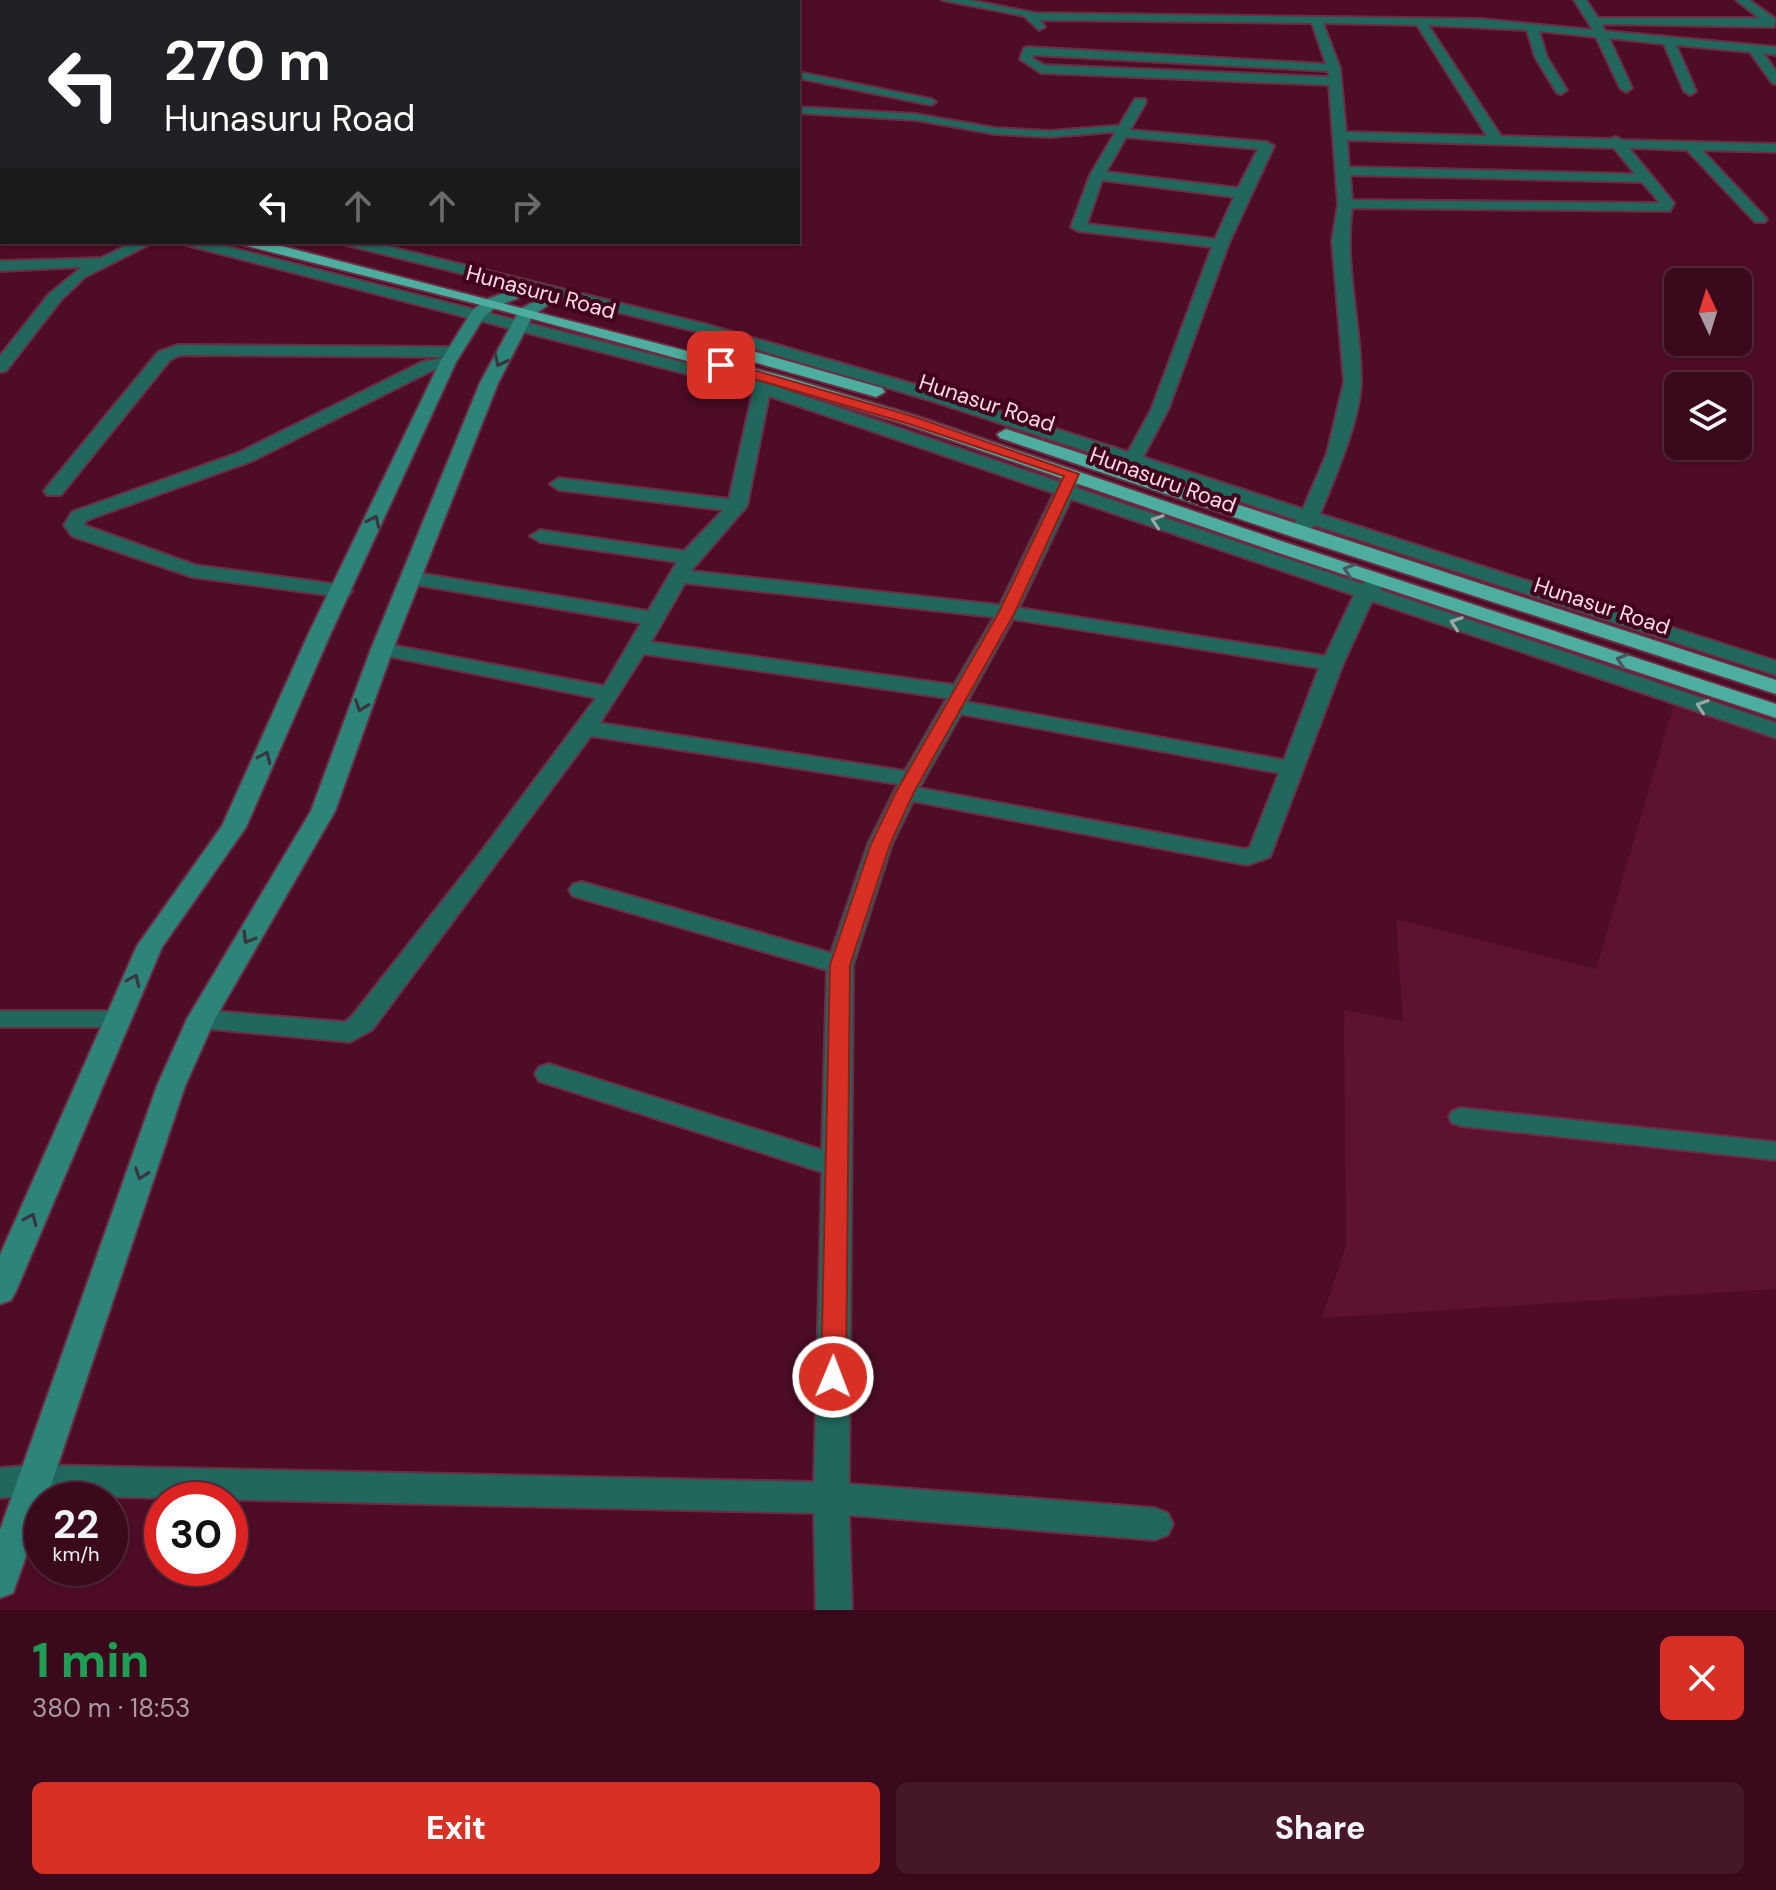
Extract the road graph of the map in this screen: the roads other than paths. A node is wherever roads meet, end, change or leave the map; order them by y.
1 (948, 0) edge
2 (1022, 0) edge
3 (1580, 0) edge
4 (1742, 0) edge
5 (1008, 10) junction
6 (1030, 16) junction
7 (1420, 21) junction
8 (1774, 23) edge
9 (1318, 25) junction
10 (1532, 27) junction
11 (1597, 27) junction
12 (1043, 31) junction
13 (1668, 39) junction
14 (1228, 49) dead end
15 (1754, 49) junction
16 (1045, 51) junction
17 (1776, 51) edge
18 (1332, 68) junction
19 (800, 75) edge
20 (1776, 80) edge
21 (1626, 88) dead end
22 (1561, 90) dead end
23 (1690, 91) dead end
24 (931, 102) dead end
25 (1140, 102) dead end
26 (800, 110) edge
27 (1124, 130) junction
28 (1338, 136) junction
29 (1496, 139) junction
30 (1616, 141) junction
31 (1689, 144) junction
32 (1776, 148) edge
33 (1342, 171) junction
34 (1097, 175) junction
35 (1646, 178) junction
36 (1240, 193) junction
37 (1345, 204) junction
38 (1760, 219) dead end
39 (142, 244) edge
40 (200, 244) edge
41 (255, 244) edge
42 (317, 244) edge
43 (359, 244) edge
44 (1222, 244) junction
45 (102, 262) junction
46 (0, 266) edge
47 (526, 308) junction
48 (484, 309) junction
49 (452, 357) junction
50 (0, 367) edge
51 (770, 384) junction
52 (1128, 466) junction
53 (1069, 482) junction
54 (559, 484) dead end
55 (1108, 488) junction
56 (54, 491) dead end
57 (737, 506) junction
58 (1302, 526) junction
59 (540, 536) dead end
60 (684, 567) junction
61 (412, 578) junction
62 (1372, 586) junction
63 (342, 591) junction
64 (1007, 612) junction
65 (655, 619) junction
66 (640, 647) junction
67 (382, 649) junction
68 (1332, 664) junction
69 (1776, 668) edge
70 (1776, 687) edge
71 (610, 694) junction
72 (959, 700) junction
73 (1776, 711) edge
74 (586, 728) junction
75 (1776, 731) edge
76 (1293, 769) junction
77 (909, 785) junction
78 (582, 890) dead end
79 (840, 965) junction
80 (0, 1019) edge
81 (118, 1019) junction
82 (201, 1019) junction
83 (549, 1074) dead end
84 (1461, 1117) dead end
85 (1776, 1151) edge
86 (837, 1166) junction
87 (0, 1291) edge
88 (36, 1480) junction
89 (0, 1483) edge
90 (831, 1498) junction
91 (1155, 1524) dead end
92 (0, 1581) edge
93 (834, 1610) edge

1 - 5 street
2 - 5 street
3 - 11 street
4 - 8 street
5 - 6 street
6 - 9 street
6 - 12 street
7 - 9 street
7 - 10 street
7 - 29 street
8 - 11 street
9 - 12 street
9 - 18 street
10 - 11 street
10 - 22 street
11 - 13 street
11 - 21 street
12 - 16 street
13 - 15 street
13 - 23 street
14 - 18 street
15 - 17 street
15 - 20 street
16 - 18 street
16 - 18 street
18 - 28 street
19 - 24 lane
25 - 27 street
26 - 27 lane
27 - 34 street
27 - 36 street
28 - 29 street
28 - 33 street
29 - 30 street
30 - 31 street
30 - 35 street
31 - 32 street
31 - 38 street
33 - 35 street
33 - 37 street
34 - 36 street
34 - 44 street
35 - 37 street
36 - 44 street
37 - 58 street
39 - 45 street
40 - 48 street
41 - 48 highway, Hunasuru Road
42 - 47 highway, Hunasur Road
43 - 52 street
44 - 52 street
45 - 46 street
45 - 50 street
47 - 48 street
47 - 51 street
47 - 52 highway, Hunasur Road
47 -> 61 street
48 - 49 street
49 - 56 street
63 -> 49 street
49 - 63 street
51 - 53 street
51 - 57 street
52 - 55 street
52 - 58 highway, Hunasur Road
53 - 55 highway, Hunasuru Road
62 -> 53 street
53 - 64 street
54 - 57 street
62 -> 55 highway, Hunasuru Road
57 - 60 street
58 - 69 street
58 - 70 highway, Hunasur Road
59 - 60 street
60 - 64 street
60 - 65 street
61 - 65 street
61 - 67 street
62 - 68 street
73 -> 62 highway, Hunasuru Road
75 -> 62 street
81 -> 63 street
64 - 68 street
64 - 72 street
65 - 66 street
66 - 71 street
66 - 72 street
67 - 71 street
67 -> 82 street
68 - 76 street
71 - 74 street
72 - 76 street
72 - 77 street
74 - 77 street
74 - 82 street
76 - 77 street
77 - 79 street
78 - 79 street
79 - 86 street
80 - 81 lane
87 -> 81 street
82 -> 88 street
83 - 86 street
84 - 85 lane
86 - 90 street
88 - 89 street
88 - 90 street
88 - 92 street
90 - 91 street
90 - 93 street

